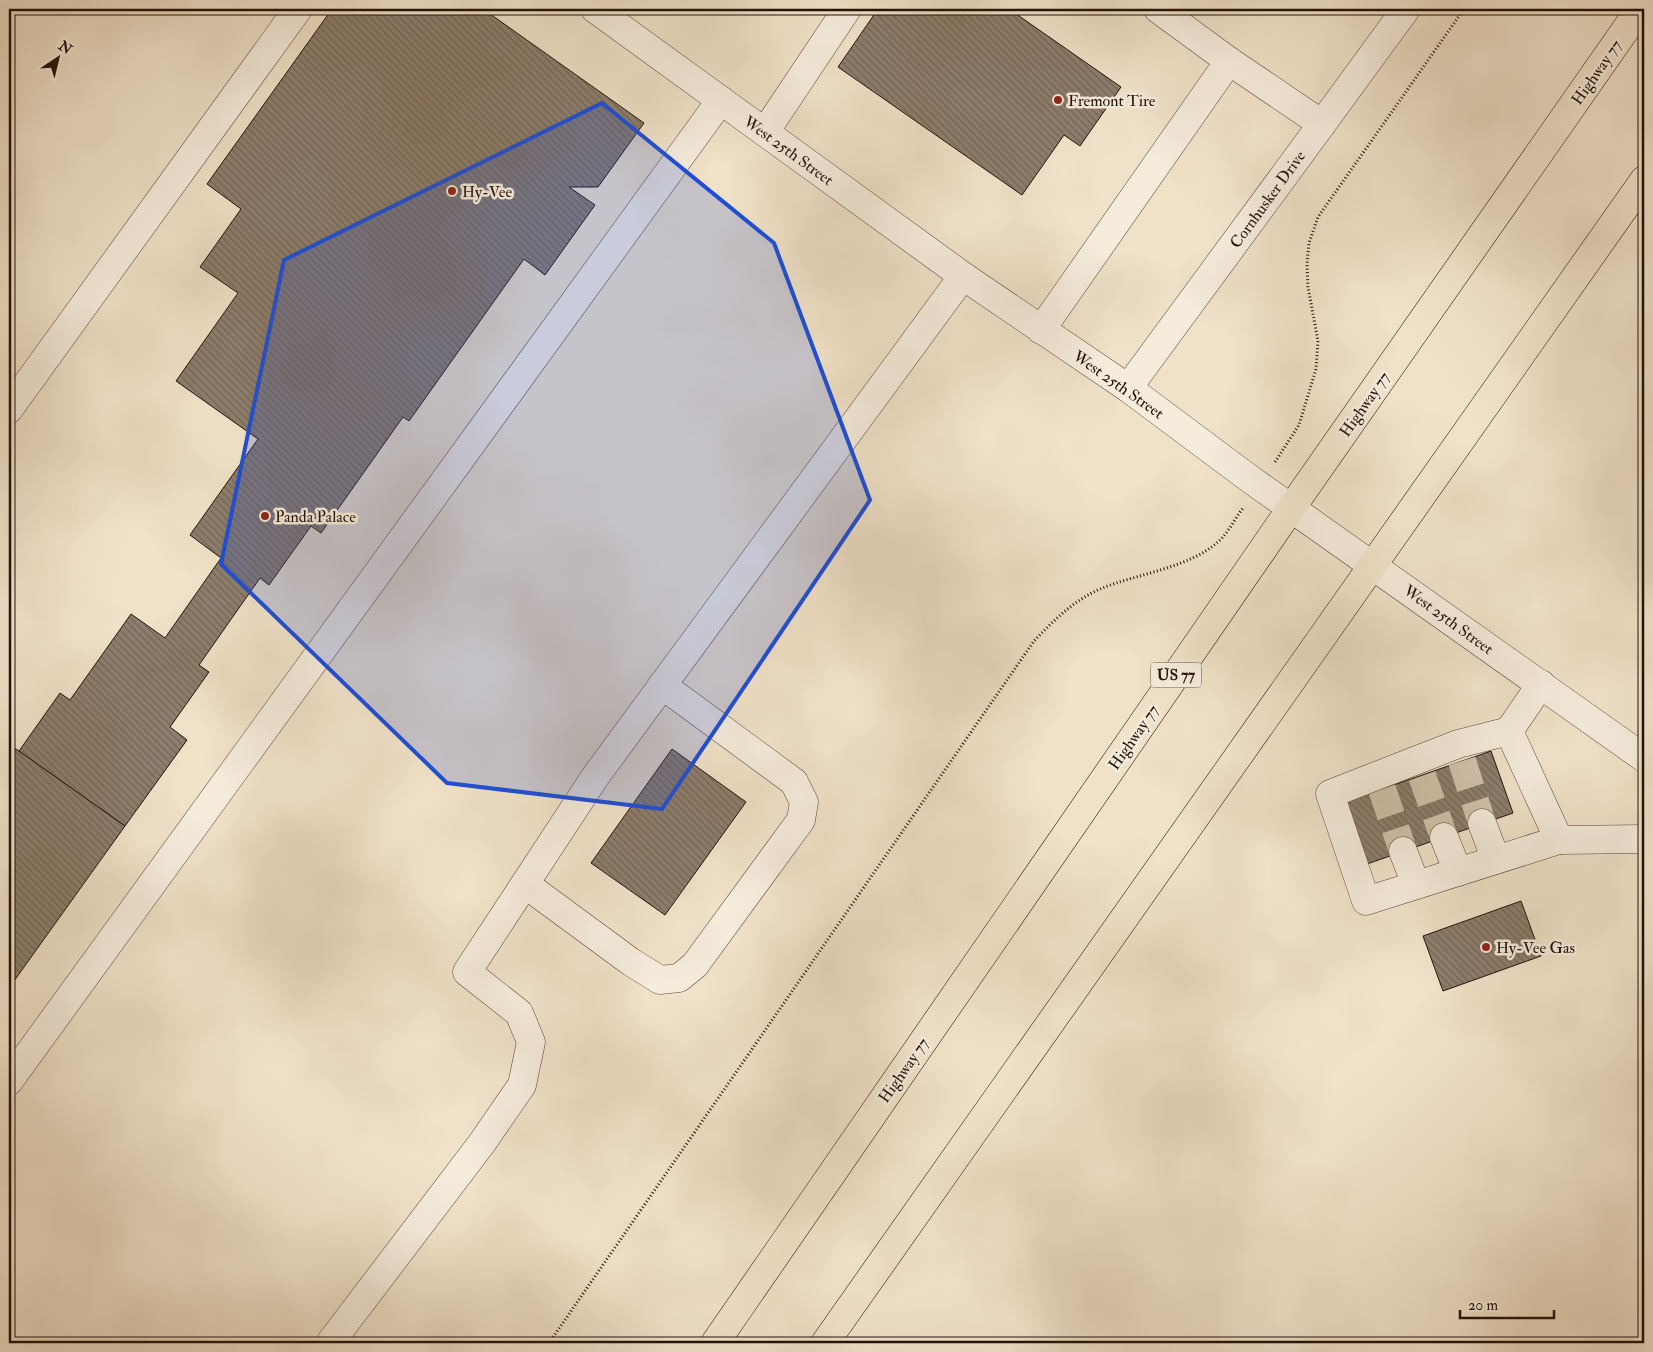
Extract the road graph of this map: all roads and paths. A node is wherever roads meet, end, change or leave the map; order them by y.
1 (298, 9) edge
2 (595, 9) edge
3 (847, 9) edge
4 (1158, 9) edge
5 (1406, 9) edge
6 (1464, 9) edge
7 (1640, 9) edge
8 (1229, 61) junction
9 (721, 100) junction
10 (1322, 124) junction
11 (765, 132) junction
12 (1644, 180) edge
13 (963, 276) junction
14 (1041, 330) junction
15 (1128, 388) junction
16 (9, 409) edge
17 (1259, 485) junction
18 (1292, 507) junction
19 (1373, 565) junction
20 (1541, 684) junction
21 (662, 685) junction
22 (1509, 731) junction
23 (1644, 758) edge
24 (1482, 823) tunnel mouth
25 (1444, 837) tunnel mouth
26 (1644, 839) edge
27 (1559, 840) junction
28 (1404, 851) tunnel mouth
29 (1496, 860) junction
30 (1458, 872) junction
31 (524, 884) junction
32 (1416, 885) junction
33 (9, 1081) edge
34 (330, 1343) edge
35 (549, 1343) edge
36 (715, 1343) edge
37 (825, 1343) edge

1 - 16 street
2 - 9 street, West 25th Street
3 - 11 street
4 - 8 street
5 - 10 street, Cornhusker Drive
6 - 17 path
7 - 18 highway, Highway 77 / US 77
8 - 10 street
8 - 14 street
9 - 11 street, West 25th Street
9 - 33 street
10 - 15 street, Cornhusker Drive
11 - 13 street, West 25th Street
12 - 19 highway
13 - 14 street, West 25th Street
13 - 21 street
14 - 15 street, West 25th Street
15 - 17 street, West 25th Street
17 - 18 street, West 25th Street
17 - 35 path
18 - 19 street, West 25th Street
18 - 36 highway, Highway 77 / US 77
19 - 20 street, West 25th Street
19 - 37 highway
20 - 22 street
20 - 23 street, West 25th Street
21 - 31 street
21 - 31 street
22 - 27 street
22 - 32 street
24 - 29 street
25 - 30 street
26 - 27 street
27 - 29 street
28 - 32 street
29 - 30 street
30 - 32 street
31 - 34 street

